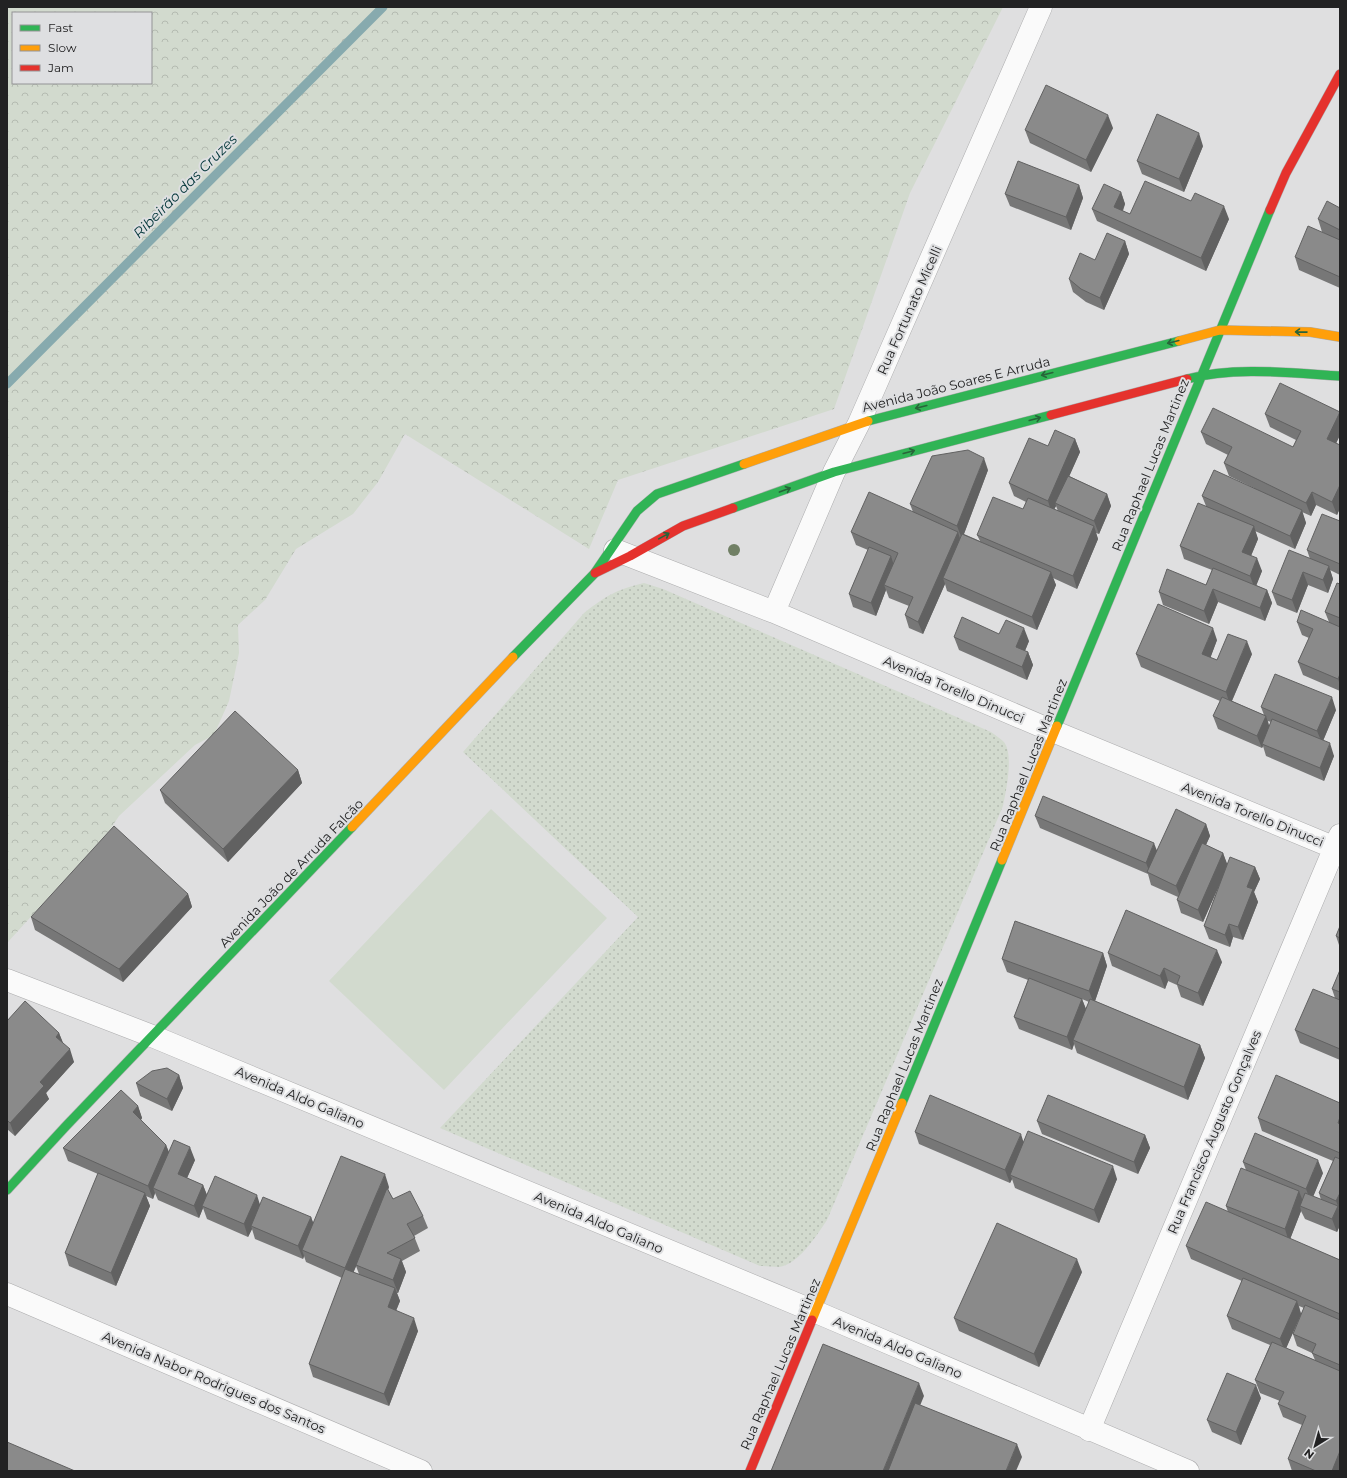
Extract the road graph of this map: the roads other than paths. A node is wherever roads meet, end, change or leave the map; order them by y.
1 (1041, 7) edge
2 (1340, 74) edge
3 (1220, 330) junction
4 (1340, 337) edge
5 (1202, 375) junction
6 (1340, 376) edge
7 (859, 423) junction
8 (834, 472) junction
9 (621, 552) junction
10 (594, 574) junction
11 (774, 612) junction
12 (1055, 732) junction
13 (1338, 844) edge
14 (7, 980) edge
15 (152, 1036) junction
16 (7, 1190) edge
17 (7, 1294) edge
18 (816, 1312) junction
19 (1089, 1430) junction
20 (421, 1471) edge
21 (750, 1471) edge
22 (1188, 1471) edge

1 - 7 street, Rua Fortunato Micelli
2 - 3 street, Rua Raphael Lucas Martinez
4 -> 3 street, Avenida João Soares E Arruda
3 - 5 street, Rua Raphael Lucas Martinez
3 -> 7 street, Avenida João Soares E Arruda
5 - 6 street
8 -> 5 street
5 - 12 street, Rua Raphael Lucas Martinez
7 - 8 street, Rua Fortunato Micelli
7 - 9 street, Avenida João Soares E Arruda
9 -> 8 street
8 - 11 street, Rua Fortunato Micelli
9 - 10 street
9 - 10 street, Avenida João Soares E Arruda
9 - 11 street, Avenida Torello Dinucci
10 - 15 street, Avenida João de Arruda Falcão
11 - 12 street, Avenida Torello Dinucci
12 - 13 street, Avenida Torello Dinucci
12 - 18 street, Rua Raphael Lucas Martinez
13 - 19 street, Rua Francisco Augusto Gonçalves
14 - 15 street, Avenida Aldo Galiano
15 - 16 street, Avenida João de Arruda Falcão
15 - 18 street, Avenida Aldo Galiano
17 - 20 street, Avenida Nabor Rodrigues dos Santos
18 - 19 street, Avenida Aldo Galiano
18 - 21 street, Rua Raphael Lucas Martinez
19 - 22 street, Avenida Aldo Galiano

